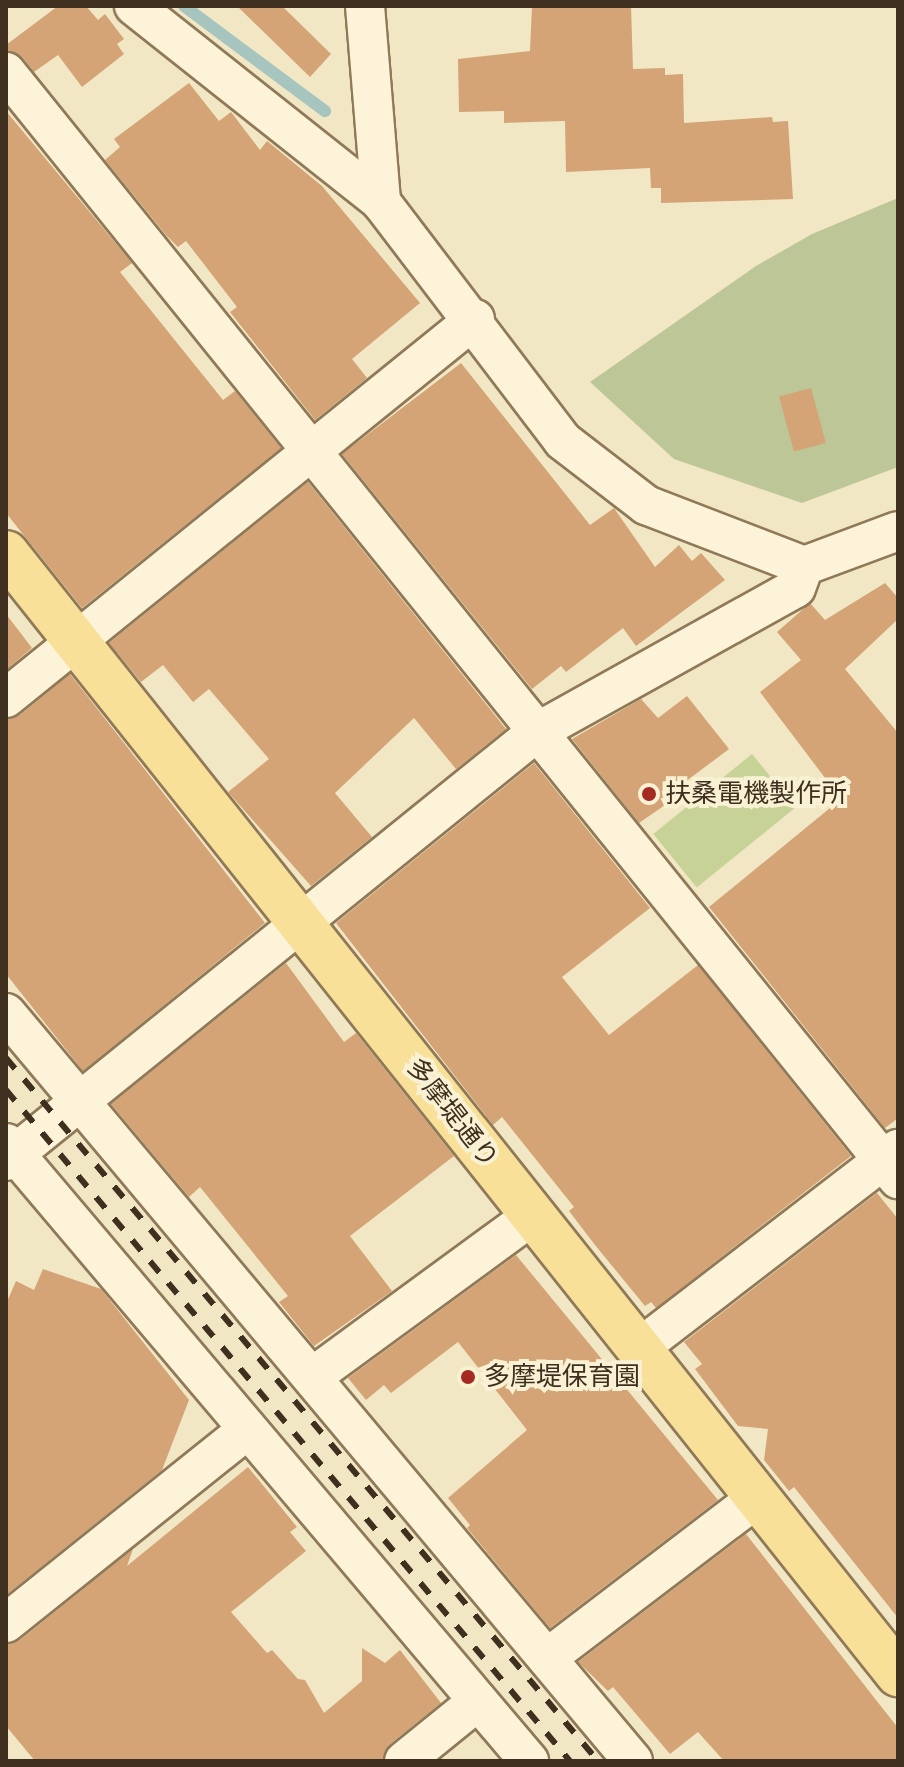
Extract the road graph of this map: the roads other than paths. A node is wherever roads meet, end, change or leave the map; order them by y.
1 (134, 6) edge
2 (365, 6) edge
3 (6, 72) edge
4 (381, 202) junction
5 (475, 319) junction
6 (312, 451) junction
7 (898, 531) edge
8 (6, 553) edge
9 (804, 566) junction
10 (77, 641) junction
11 (6, 698) edge
12 (537, 732) junction
13 (302, 920) junction
14 (6, 1013) edge
15 (78, 1100) junction
16 (9, 1153) edge
17 (893, 1163) edge
18 (532, 1216) junction
19 (638, 1349) junction
20 (312, 1377) junction
21 (248, 1429) junction
22 (757, 1498) junction
23 (6, 1623) edge
24 (547, 1658) junction
25 (898, 1674) edge
26 (478, 1701) junction
27 (404, 1761) edge
28 (529, 1761) edge
29 (633, 1761) edge

1 - 4 street
2 - 4 street
3 - 6 street
4 - 5 street
5 - 6 street
5 - 9 street
6 - 10 street
6 - 12 street
7 - 9 street
8 - 10 main road, 多摩堤通り
9 - 12 street
10 - 11 street
10 - 13 main road, 多摩堤通り
12 - 13 street
12 - 17 street
13 - 15 street
13 - 18 main road, 多摩堤通り
14 - 15 street
15 - 16 street
15 - 20 street
16 - 21 street
17 - 19 street
18 - 19 main road, 多摩堤通り
18 - 20 street
19 - 22 main road, 多摩堤通り
20 - 24 street
21 - 23 street
21 - 26 street
22 - 24 street
22 - 25 main road, 多摩堤通り
24 - 29 street
26 - 27 street
26 - 28 street

